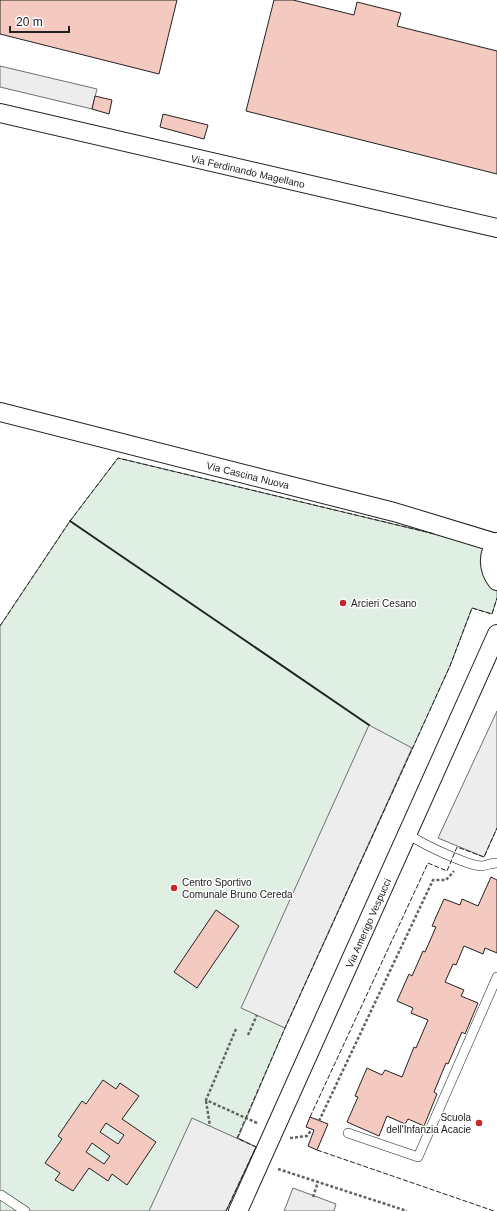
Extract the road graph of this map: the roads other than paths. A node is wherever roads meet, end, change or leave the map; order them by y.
1 (0, 113) edge
2 (497, 228) edge
3 (0, 412) edge
4 (496, 542) edge
5 (497, 581) edge
6 (497, 634) edge
7 (408, 834) junction
8 (497, 863) edge
9 (497, 976) edge
10 (348, 1133) dead end
11 (1, 1195) dead end
12 (25, 1211) edge
13 (238, 1211) edge

1 - 2 street, Via Ferdinando Magellano
3 - 4 street, Via Cascina Nuova
4 - 5 street
6 - 7 street, Via Amerigo Vespucci
7 - 8 lane
7 - 13 street, Via Amerigo Vespucci
9 - 10 lane
11 - 12 lane

